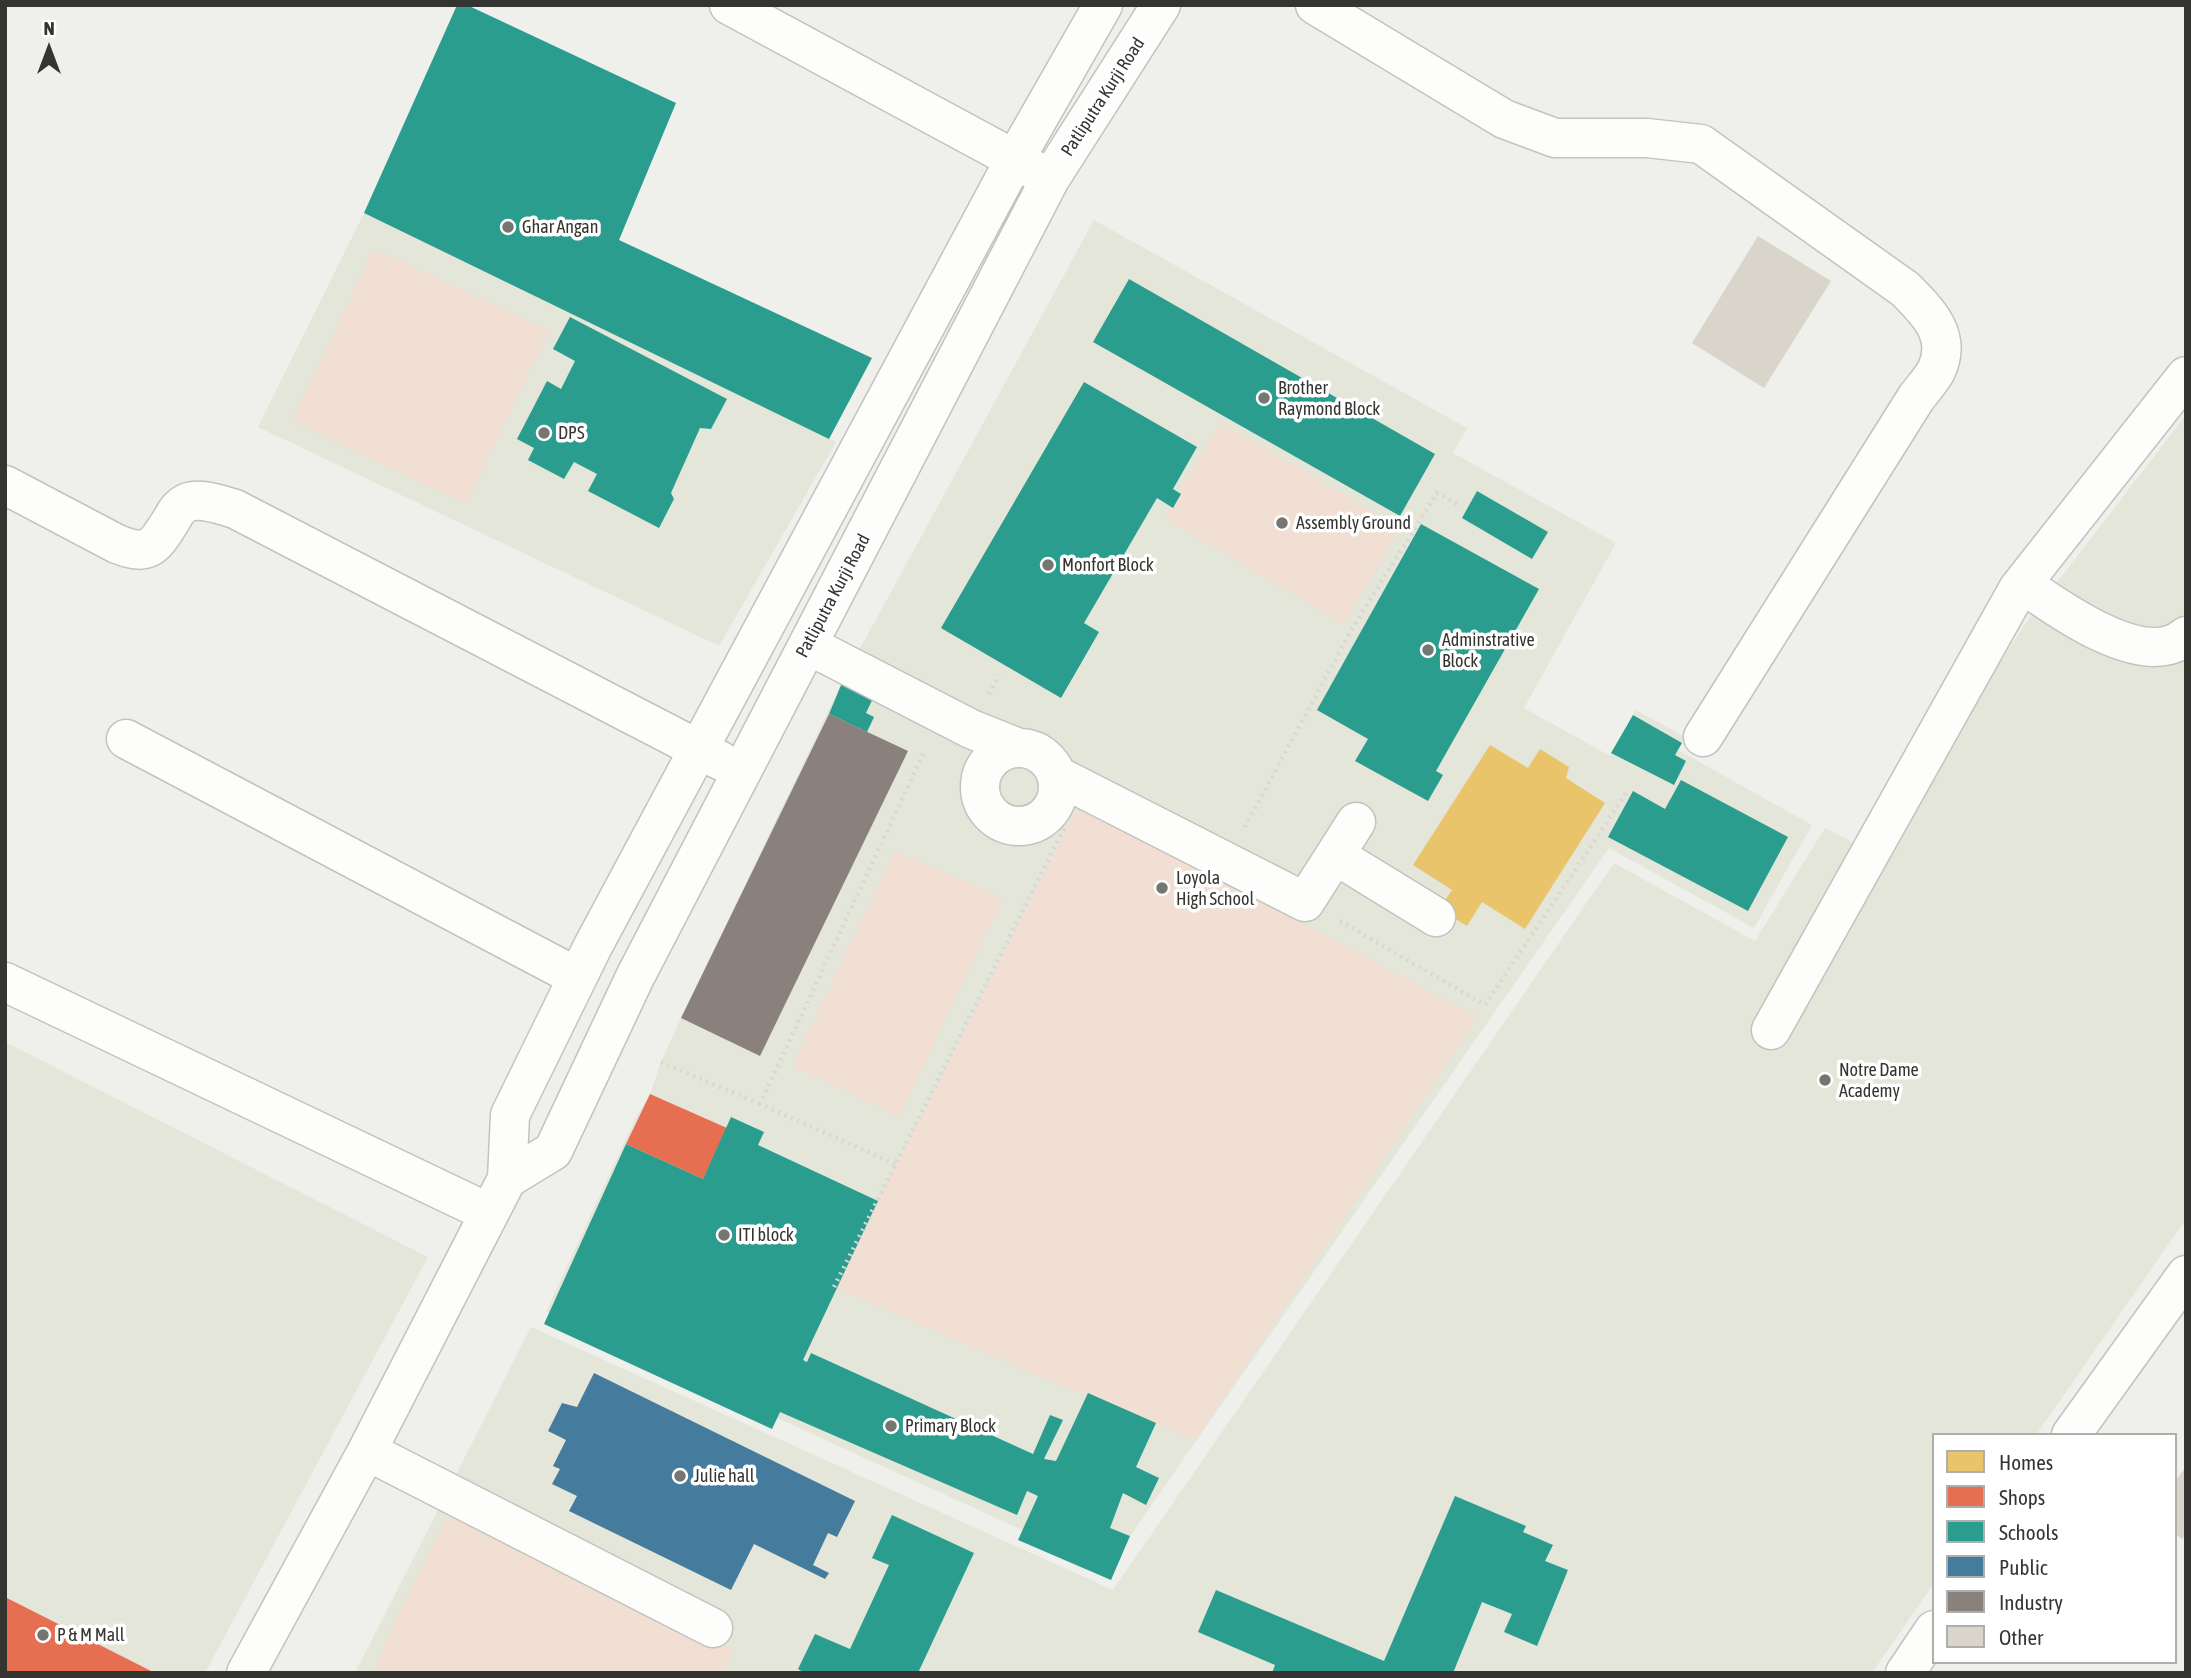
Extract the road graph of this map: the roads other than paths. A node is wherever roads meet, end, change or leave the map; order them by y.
1 (729, 5) edge
2 (1103, 5) edge
3 (1161, 5) edge
4 (1315, 5) edge
5 (1015, 159) junction
6 (1050, 179) junction
7 (911, 352) junction
8 (951, 369) junction
9 (2186, 376) edge
10 (5, 485) edge
11 (803, 554) junction
12 (845, 575) junction
13 (2023, 584) junction
14 (2186, 636) edge
15 (808, 645) junction
16 (1703, 737) dead end
17 (126, 739) dead end
18 (1016, 747) junction
19 (698, 749) junction
20 (741, 772) junction
21 (1071, 782) junction
22 (1356, 822) dead end
23 (1335, 855) junction
24 (1436, 917) dead end
25 (582, 967) junction
26 (635, 977) junction
27 (5, 982) edge
28 (1771, 1030) dead end
29 (507, 1179) junction
30 (489, 1213) junction
31 (2186, 1275) edge
32 (2072, 1433) edge
33 (367, 1451) junction
34 (713, 1628) dead end
35 (1932, 1633) edge
36 (246, 1673) edge
37 (1905, 1673) edge

1 - 5 street
2 - 5 street
3 - 6 street, Patliputra Kurji Road
4 - 16 street
5 - 6 street
5 - 7 street
6 - 8 street, Patliputra Kurji Road
7 - 8 street
7 - 11 street
8 - 12 street, Patliputra Kurji Road
9 - 13 street
10 - 19 street
11 - 12 street
11 - 19 street
12 - 15 street, Patliputra Kurji Road
13 - 14 street
13 - 28 street
15 - 18 street
15 - 20 street, Patliputra Kurji Road
17 - 25 street
18 - 21 street
18 - 21 street
19 - 20 street
19 - 25 street
20 - 26 street, Patliputra Kurji Road
21 - 23 street
22 - 23 street
23 - 24 street
25 - 26 street
25 - 29 street
26 - 29 street, Patliputra Kurji Road
27 - 30 street
29 - 30 street
30 - 33 street
31 - 32 street
33 - 34 street
33 - 36 street
35 - 37 street

